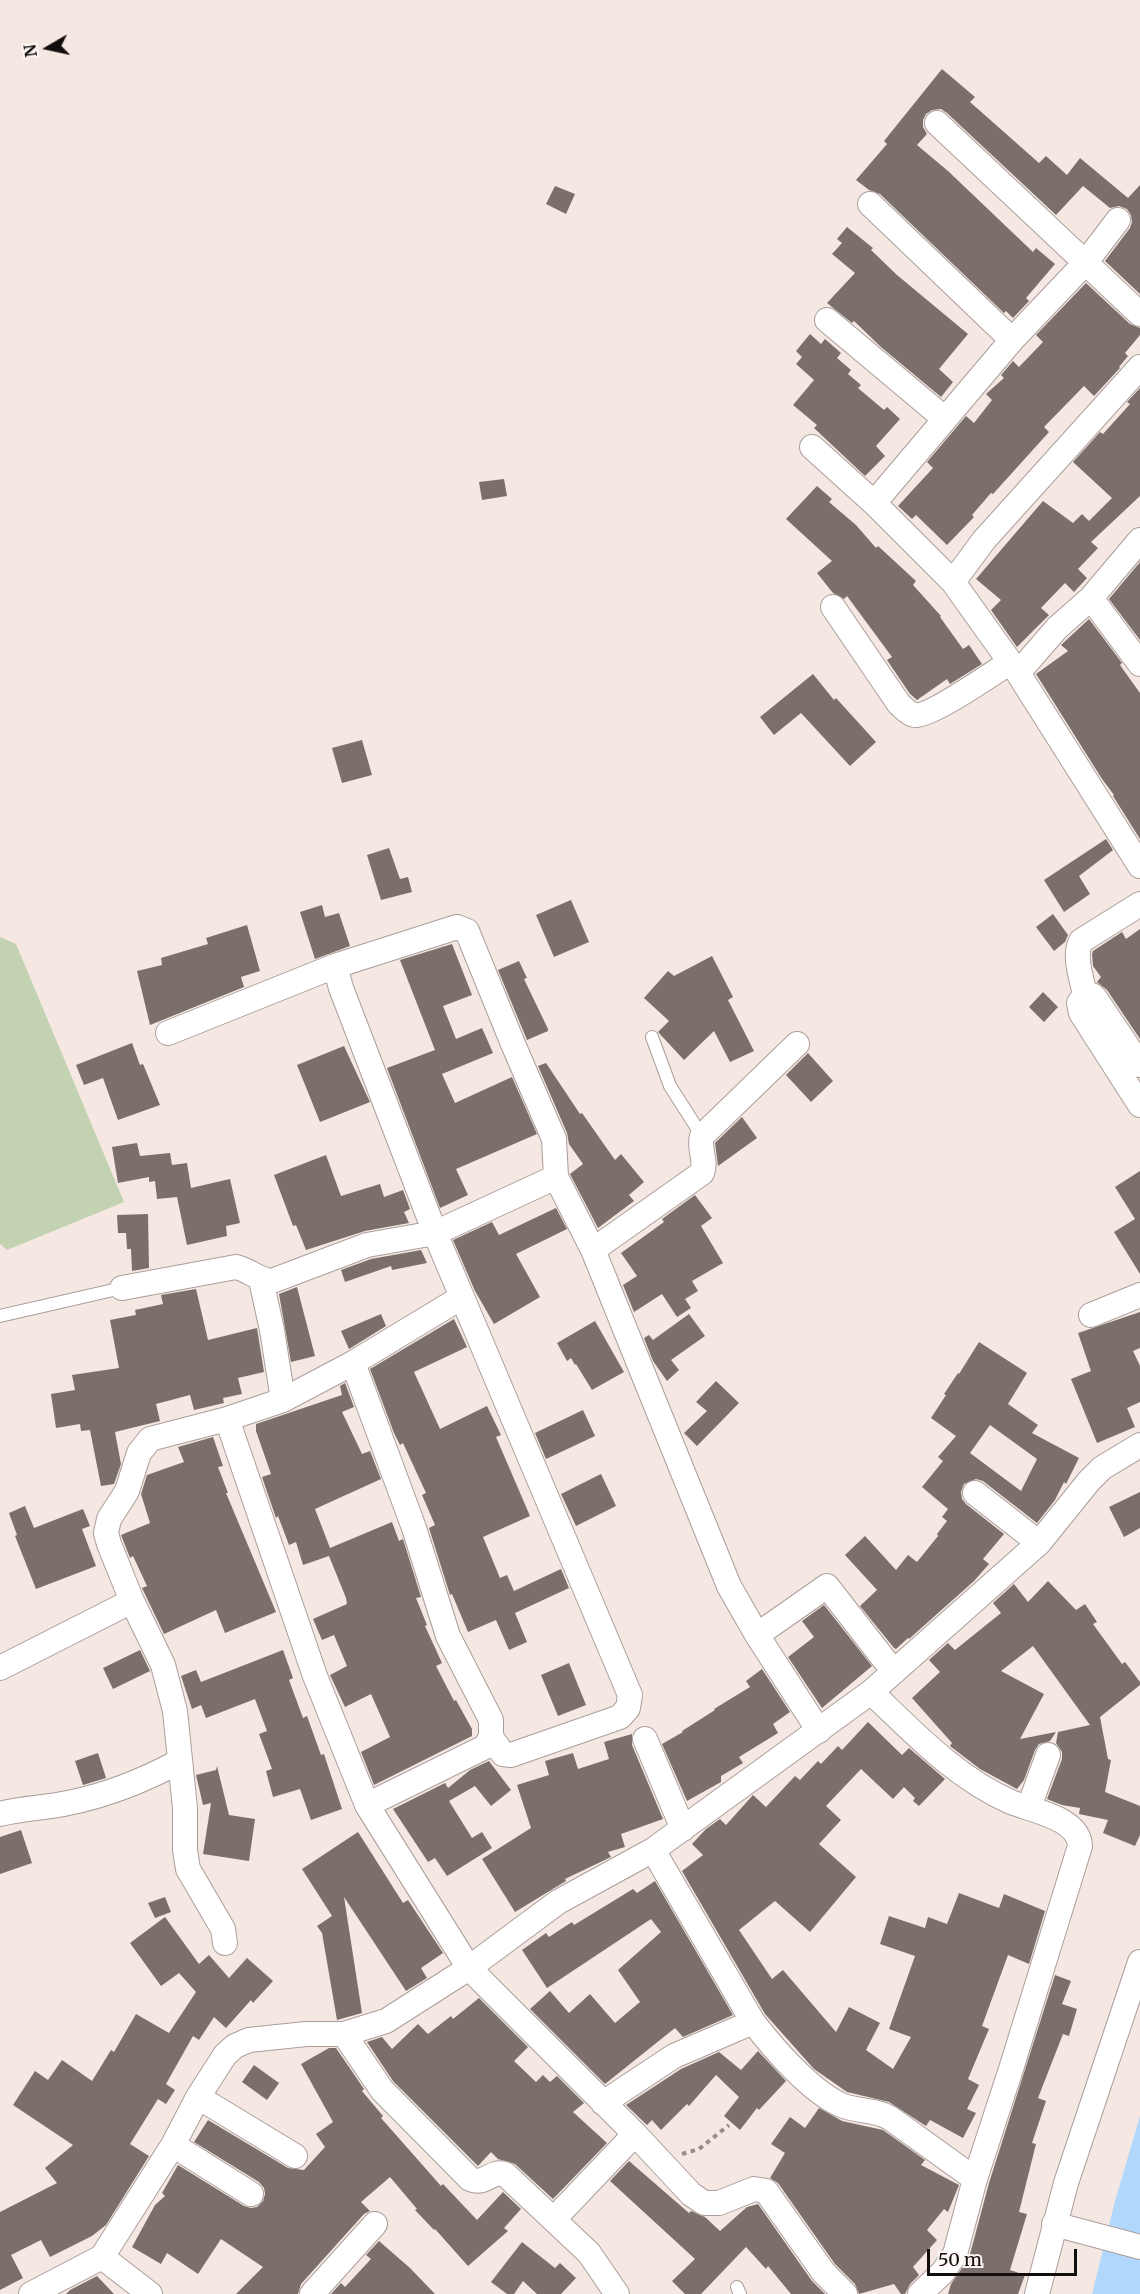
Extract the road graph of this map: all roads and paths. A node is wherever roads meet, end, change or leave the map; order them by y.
1 (937, 123) dead end
2 (870, 204) dead end
3 (1118, 220) dead end
4 (1086, 262) junction
5 (1140, 314) edge
6 (826, 320) dead end
7 (1012, 340) junction
8 (1140, 367) edge
9 (945, 419) junction
10 (812, 447) dead end
11 (874, 503) junction
12 (1140, 540) edge
13 (953, 582) junction
14 (1091, 598) junction
15 (833, 607) dead end
16 (1140, 664) edge
17 (1013, 668) junction
18 (1140, 867) edge
19 (1140, 904) edge
20 (335, 966) junction
21 (1085, 995) junction
22 (168, 1033) dead end
23 (652, 1037) dead end
24 (797, 1044) dead end
25 (1140, 1065) edge
26 (1140, 1105) edge
27 (702, 1136) junction
28 (556, 1176) junction
29 (435, 1233) junction
30 (592, 1250) junction
31 (261, 1280) junction
32 (122, 1288) joint
33 (1140, 1295) edge
34 (462, 1297) junction
35 (1091, 1315) dead end
36 (0, 1316) edge
37 (353, 1363) junction
38 (283, 1400) junction
39 (227, 1419) junction
40 (1140, 1445) edge
41 (975, 1493) dead end
42 (1039, 1543) junction
43 (132, 1600) junction
44 (757, 1635) junction
45 (0, 1668) edge
46 (894, 1672) junction
47 (871, 1692) junction
48 (819, 1731) junction
49 (491, 1737) junction
50 (645, 1739) dead end
51 (1048, 1755) dead end
52 (180, 1761) junction
53 (367, 1805) junction
54 (1029, 1807) junction
55 (0, 1814) edge
56 (683, 1829) junction
57 (653, 1850) junction
58 (225, 1943) dead end
59 (1140, 1962) edge
60 (469, 1968) junction
61 (753, 2022) junction
62 (344, 2034) junction
63 (198, 2097) junction
64 (603, 2103) junction
65 (729, 2125) dead end
66 (635, 2134) junction
67 (173, 2145) junction
68 (295, 2156) dead end
69 (655, 2157) junction
70 (975, 2179) junction
71 (251, 2194) dead end
72 (554, 2219) junction
73 (375, 2224) dead end
74 (1061, 2226) junction
75 (1140, 2247) edge
76 (102, 2257) junction
77 (31, 2294) edge
78 (150, 2294) edge
79 (312, 2294) edge
80 (618, 2294) edge
81 (845, 2294) edge
82 (920, 2294) edge
83 (1036, 2294) edge

1 - 4 street
2 - 7 street
3 - 4 street
4 - 5 street
4 - 7 street
6 - 9 street
7 - 9 street
8 - 13 street
9 - 11 street
10 - 11 street
11 - 13 street
12 - 14 street
13 - 17 street
14 - 16 street
14 - 17 street
15 - 17 street
17 - 18 street
19 - 21 street
20 - 22 street
20 - 28 street
20 - 29 street
21 - 25 street
21 - 26 street
23 - 27 lane
24 - 27 street
27 - 30 street
28 - 29 street
28 - 30 street
29 - 31 street
29 - 34 street
30 - 44 street
31 - 32 street
31 - 38 street
32 - 36 lane
33 - 35 street
34 - 37 street
34 - 49 street
37 - 38 street
37 - 49 street
38 - 39 street
39 - 43 street
39 - 53 street
40 - 42 street
41 - 42 street
42 - 46 street
43 - 45 street
43 - 52 street
44 - 46 street
44 - 48 street
46 - 47 street
47 - 48 street
47 - 54 street
48 - 56 street
49 - 53 street
50 - 56 street
51 - 54 street
52 - 55 street
52 - 58 street
53 - 60 street
54 - 70 street
56 - 57 street
57 - 60 street
57 - 61 street
59 - 74 street
60 - 62 street
60 - 64 street
61 - 64 street
61 - 70 street
62 - 63 street
62 - 72 street
63 - 67 street
63 - 68 street
64 - 66 street
65 - 69 path
66 - 69 street
66 - 72 street
67 - 71 street
67 - 76 street
69 - 81 street
70 - 82 street
72 - 80 street
73 - 79 street
74 - 75 street
74 - 83 street
76 - 77 street
76 - 78 street

